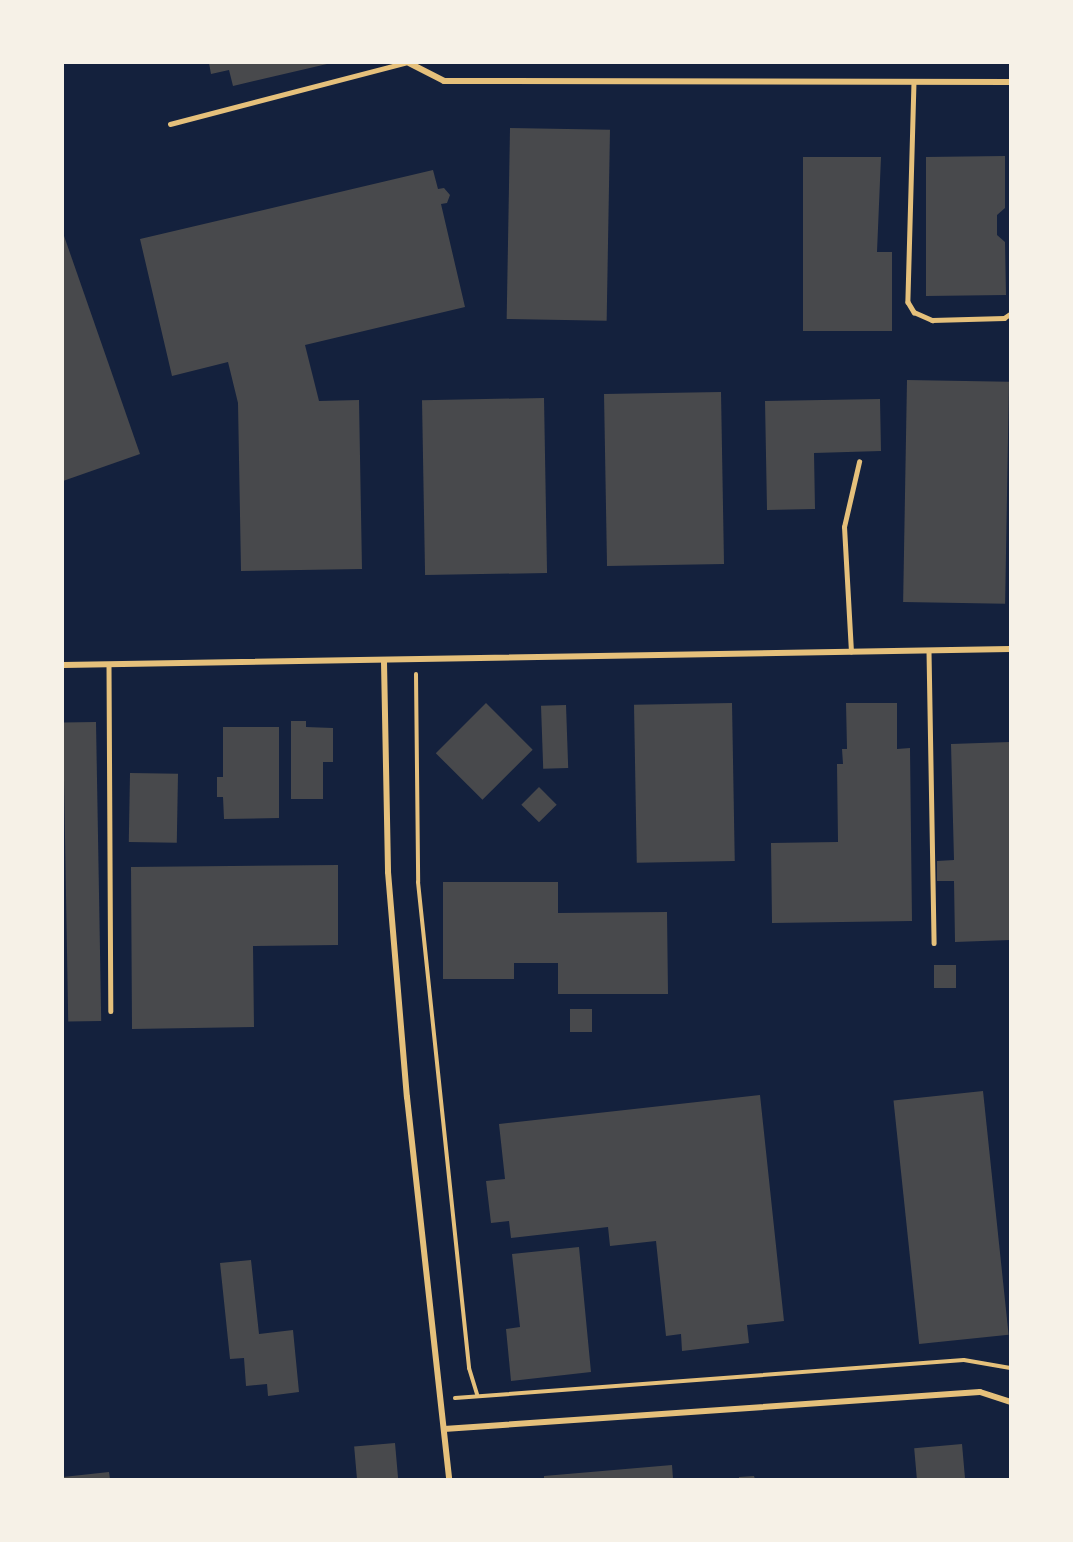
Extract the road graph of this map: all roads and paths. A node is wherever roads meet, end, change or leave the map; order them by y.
1 (407, 63) edge
2 (914, 82) junction
3 (1010, 82) edge
4 (170, 124) dead end
5 (1010, 314) edge
6 (859, 462) dead end
7 (1010, 649) edge
8 (929, 651) junction
9 (851, 652) junction
10 (416, 661) junction
11 (384, 662) junction
12 (109, 664) junction
13 (63, 665) edge
14 (934, 943) dead end
15 (111, 1011) dead end
16 (1010, 1368) edge
17 (477, 1395) junction
18 (441, 1401) junction
19 (1010, 1402) edge
20 (444, 1429) junction
21 (449, 1479) edge

1 - 2 street
1 - 4 lane
2 - 3 street
2 - 5 lane
6 - 9 lane
7 - 8 street
8 - 9 street
8 - 14 lane
9 - 10 street
10 - 11 street
10 - 17 path
11 - 12 street
11 - 18 street
12 - 13 street
12 - 15 lane
16 - 17 path
17 - 18 path
18 - 20 street
19 - 20 street
20 - 21 street

